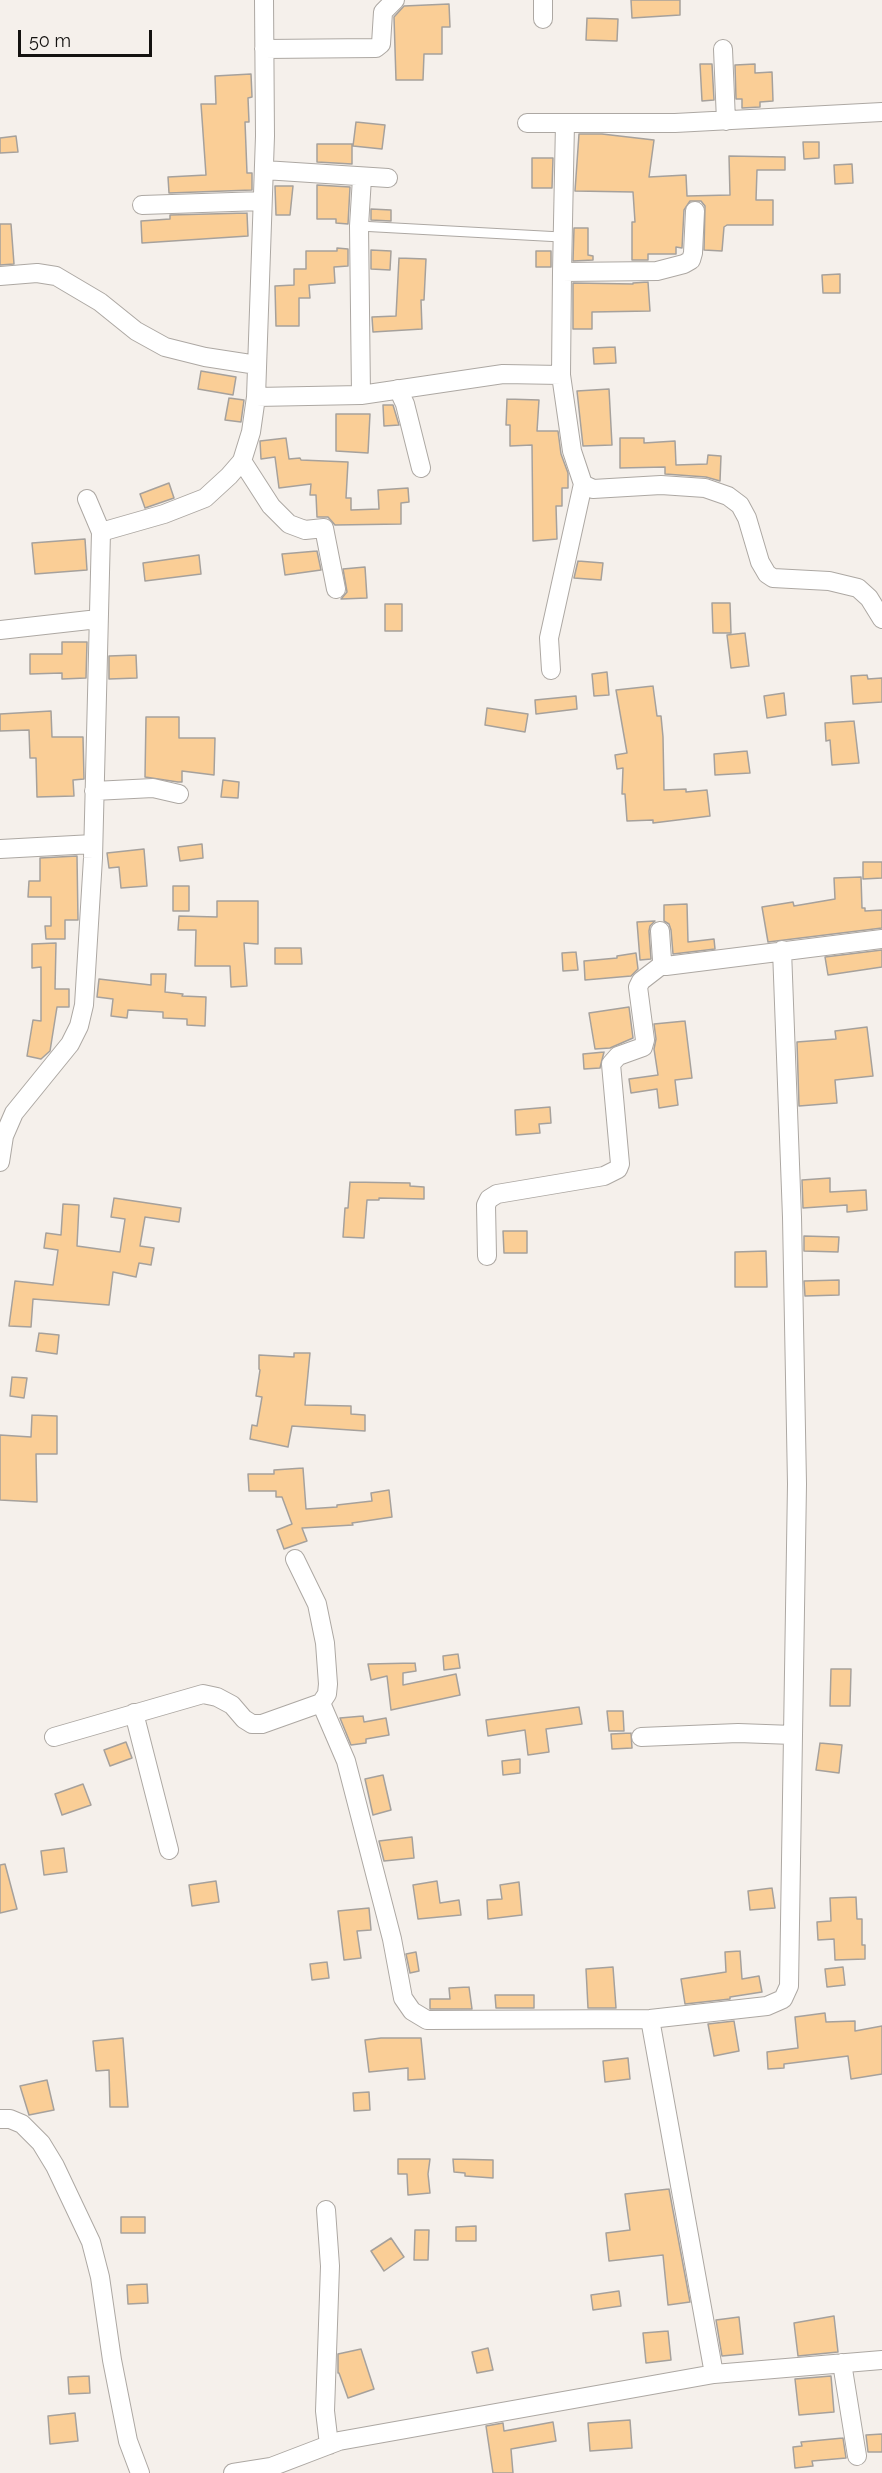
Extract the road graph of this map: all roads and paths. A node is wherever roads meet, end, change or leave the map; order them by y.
1 (264, 0) edge
2 (395, 0) edge
3 (543, 0) edge
4 (543, 19) dead end
5 (264, 49) junction
6 (723, 50) dead end
7 (882, 112) edge
8 (726, 121) junction
9 (527, 123) dead end
10 (565, 123) junction
11 (264, 170) junction
12 (362, 178) junction
13 (388, 178) dead end
14 (262, 201) junction
15 (142, 205) dead end
16 (695, 211) dead end
17 (359, 226) junction
18 (561, 237) junction
19 (562, 272) junction
20 (0, 276) edge
21 (256, 364) junction
22 (561, 375) junction
23 (399, 389) junction
24 (361, 395) junction
25 (256, 397) junction
26 (242, 461) junction
27 (421, 468) dead end
28 (583, 484) junction
29 (87, 499) dead end
30 (101, 532) junction
31 (336, 589) dead end
32 (98, 619) junction
33 (882, 619) edge
34 (0, 630) edge
35 (551, 670) dead end
36 (94, 791) junction
37 (179, 794) dead end
38 (93, 844) junction
39 (0, 849) edge
40 (660, 930) dead end
41 (882, 939) edge
42 (782, 950) junction
43 (663, 964) junction
44 (0, 1162) edge
45 (487, 1256) dead end
46 (295, 1559) dead end
47 (321, 1703) junction
48 (134, 1713) junction
49 (793, 1735) junction
50 (54, 1737) dead end
51 (641, 1737) dead end
52 (169, 1850) dead end
53 (650, 2019) junction
54 (0, 2119) edge
55 (326, 2210) dead end
56 (882, 2360) edge
57 (842, 2363) junction
58 (714, 2374) junction
59 (329, 2445) junction
60 (856, 2456) dead end
61 (271, 2470) edge
62 (140, 2473) edge
63 (233, 2473) edge

1 - 5 street
2 - 5 street
3 - 4 street
5 - 11 street
6 - 8 street
7 - 8 street
8 - 10 street
9 - 10 street
10 - 18 street
11 - 12 street
11 - 14 street
12 - 13 street
12 - 17 street
14 - 15 street
14 - 21 street
16 - 19 street
17 - 18 lane
17 - 24 street
18 - 19 street
19 - 22 street
20 - 21 street
21 - 25 street
22 - 23 street
22 - 28 street
23 - 24 street
23 - 27 street
24 - 25 street
25 - 26 street
26 - 30 street
26 - 31 street
28 - 33 street
28 - 35 street
29 - 30 street
30 - 32 street
32 - 34 street
32 - 36 street
36 - 37 street
36 - 38 street
38 - 39 street
38 - 44 street
40 - 43 street
41 - 42 street
42 - 43 street
42 - 49 street
43 - 45 street
46 - 47 street
47 - 48 street
47 - 53 street
48 - 50 street
48 - 52 street
49 - 51 street
49 - 53 street
53 - 58 street
54 - 62 street
55 - 59 street
56 - 57 street
57 - 58 street
57 - 60 street
58 - 59 street
59 - 61 street
61 - 63 street

